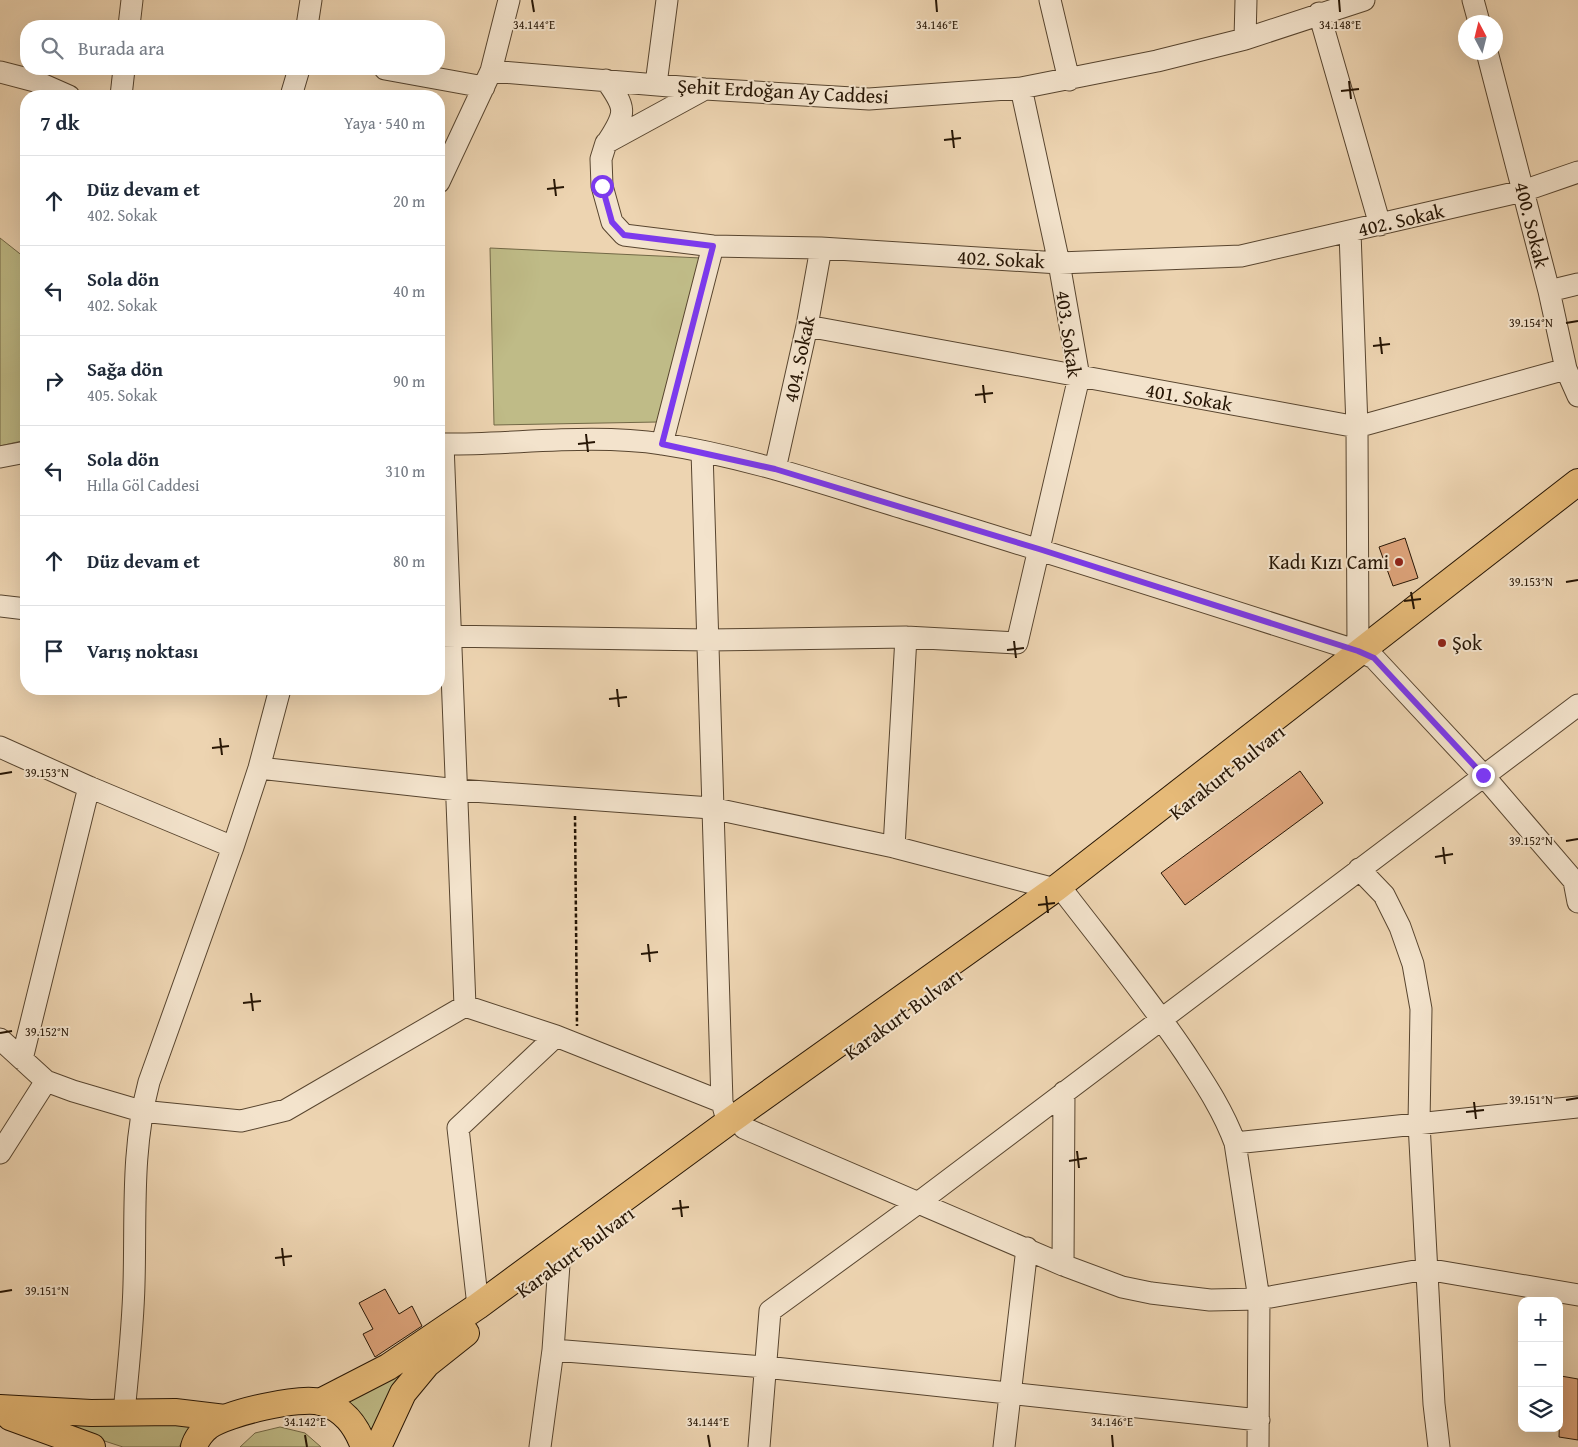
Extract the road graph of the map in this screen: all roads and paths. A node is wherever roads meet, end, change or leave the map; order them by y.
1 (132, 0) edge
2 (311, 0) edge
3 (509, 0) edge
4 (667, 0) edge
5 (1050, 0) edge
6 (1246, 0) edge
7 (1364, 0) edge
8 (1473, 0) edge
9 (1319, 13) junction
10 (1477, 15) edge
11 (130, 20) edge
12 (308, 20) edge
13 (1245, 39) junction
14 (1488, 60) edge
15 (0, 72) edge
16 (123, 75) edge
17 (297, 75) edge
18 (445, 75) edge
19 (488, 79) junction
20 (606, 80) junction
21 (1069, 80) junction
22 (656, 84) junction
23 (1021, 88) junction
24 (704, 89) junction
25 (56, 90) edge
26 (122, 90) edge
27 (293, 90) edge
28 (606, 143) junction
29 (445, 169) edge
30 (1578, 172) edge
31 (1523, 191) junction
32 (1380, 225) junction
33 (1350, 232) junction
34 (713, 246) junction
35 (821, 248) junction
36 (1059, 263) junction
37 (1578, 284) edge
38 (1549, 291) junction
39 (807, 326) junction
40 (1566, 369) junction
41 (1079, 378) junction
42 (1578, 396) edge
43 (1357, 427) junction
44 (445, 444) edge
45 (662, 444) junction
46 (702, 451) junction
47 (20, 453) edge
48 (0, 457) edge
49 (775, 469) junction
50 (1578, 482) edge
51 (1578, 504) edge
52 (1039, 549) junction
53 (0, 606) edge
54 (20, 608) edge
55 (445, 636) edge
56 (906, 636) junction
57 (708, 640) junction
58 (1366, 655) junction
59 (278, 695) edge
60 (1578, 705) edge
61 (0, 747) edge
62 (259, 768) junction
63 (1483, 775) junction
64 (89, 787) junction
65 (458, 790) junction
66 (574, 797) junction
67 (711, 808) junction
68 (233, 847) junction
69 (894, 847) junction
70 (1359, 869) junction
71 (1576, 882) edge
72 (1061, 892) junction
73 (1578, 902) edge
74 (465, 1006) junction
75 (1162, 1018) junction
76 (556, 1036) junction
77 (0, 1039) edge
78 (578, 1044) junction
79 (22, 1059) junction
80 (46, 1081) junction
81 (1064, 1092) junction
82 (1578, 1107) edge
83 (141, 1111) junction
84 (731, 1118) junction
85 (1419, 1123) junction
86 (1235, 1143) junction
87 (0, 1152) edge
88 (918, 1203) junction
89 (1027, 1248) junction
90 (559, 1264) junction
91 (1063, 1265) junction
92 (1426, 1269) junction
93 (1578, 1295) edge
94 (1259, 1299) junction
95 (478, 1306) junction
96 (553, 1350) junction
97 (765, 1367) junction
98 (1011, 1393) junction
99 (320, 1402) junction
100 (0, 1408) edge
101 (0, 1413) edge
102 (124, 1413) junction
103 (225, 1418) junction
104 (1259, 1420) junction
105 (92, 1447) edge
106 (194, 1447) edge
107 (364, 1447) edge
108 (378, 1447) edge
109 (540, 1447) edge
110 (759, 1447) edge
111 (1004, 1447) edge
112 (1258, 1447) edge
113 (1439, 1447) edge

1 - 11 street
2 - 12 street
3 - 19 street
4 - 22 street
5 - 21 street
6 - 13 street
7 - 9 street, Şehit Erdoğan Ay Caddesi
8 - 10 street
9 - 13 street, Şehit Erdoğan Ay Caddesi
9 - 32 street
13 - 21 street, Şehit Erdoğan Ay Caddesi
14 - 31 street, 400. Sokak
15 - 25 street
16 - 26 street
17 - 27 street
18 - 19 street, Şehit Erdoğan Ay Caddesi
19 - 20 street, Şehit Erdoğan Ay Caddesi
19 - 29 street
20 - 22 street, Şehit Erdoğan Ay Caddesi
20 - 28 street
21 - 23 street, Şehit Erdoğan Ay Caddesi
22 - 24 street, Şehit Erdoğan Ay Caddesi
23 - 24 street, Şehit Erdoğan Ay Caddesi
23 - 36 street, 403. Sokak
24 - 28 street
28 - 34 street, 402. Sokak
30 - 31 street, 402. Sokak
31 - 32 street, 402. Sokak
31 - 38 street, 400. Sokak
32 - 33 street, 402. Sokak
33 - 36 street, 402. Sokak
33 - 43 street
34 - 35 street, 402. Sokak
34 - 45 street
35 - 36 street, 402. Sokak
35 - 39 street, 404. Sokak
36 - 41 street, 403. Sokak
37 - 38 street
38 - 40 street, 400. Sokak
39 - 41 street, 401. Sokak
39 - 49 street, 404. Sokak
40 - 42 street, 400. Sokak
40 - 43 street, 401. Sokak
41 - 43 street, 401. Sokak
41 - 52 street, 403. Sokak
43 - 58 street
44 - 45 street
45 - 46 street
46 - 49 street
46 - 57 street
47 - 48 street
49 - 52 street
50 - 58 main road
51 - 58 main road
52 - 56 street, 403. Sokak
52 - 58 street
53 - 54 street
55 - 57 street
55 - 65 street
56 - 57 street
56 - 69 street
57 - 67 street
58 - 63 street
58 - 72 main road, Karakurt Bulvarı
59 - 62 street
60 - 63 street
61 - 64 street
62 - 65 street
62 - 68 street
63 - 70 street
63 - 71 street
64 - 68 street
64 - 79 street
65 - 66 street
65 - 74 street
66 - 67 street
66 - 78 path
67 - 69 street
67 - 84 street
68 - 83 street
69 - 72 street
70 - 75 street
70 - 85 street
71 - 73 street
72 - 75 street
72 - 84 main road, Karakurt Bulvarı
74 - 76 street
74 - 83 street
75 - 81 street
75 - 86 street
76 - 78 street
76 - 95 street
77 - 79 street
78 - 84 street
79 - 80 street
80 - 83 street
80 - 87 street
81 - 88 street
81 - 91 street
82 - 85 street
83 - 102 street
84 - 88 street
84 - 90 main road, Karakurt Bulvarı
84 - 95 main road, Karakurt Bulvarı
85 - 86 street
85 - 92 street
86 - 94 street
88 - 89 street
88 - 97 street
89 - 91 street
89 - 98 street
90 - 96 street
90 - 108 main road, Karakurt Bulvarı
91 - 94 street
92 - 93 street
92 - 94 street
92 - 113 street
94 - 104 street
95 - 99 main road, Karakurt Bulvarı
96 - 97 street
96 - 109 street
97 - 98 street
97 - 110 street
98 - 104 street
98 - 111 street
99 - 103 main road
99 - 107 main road
100 - 102 main road
101 - 105 main road
102 - 103 main road
103 - 106 main road
104 - 112 street

